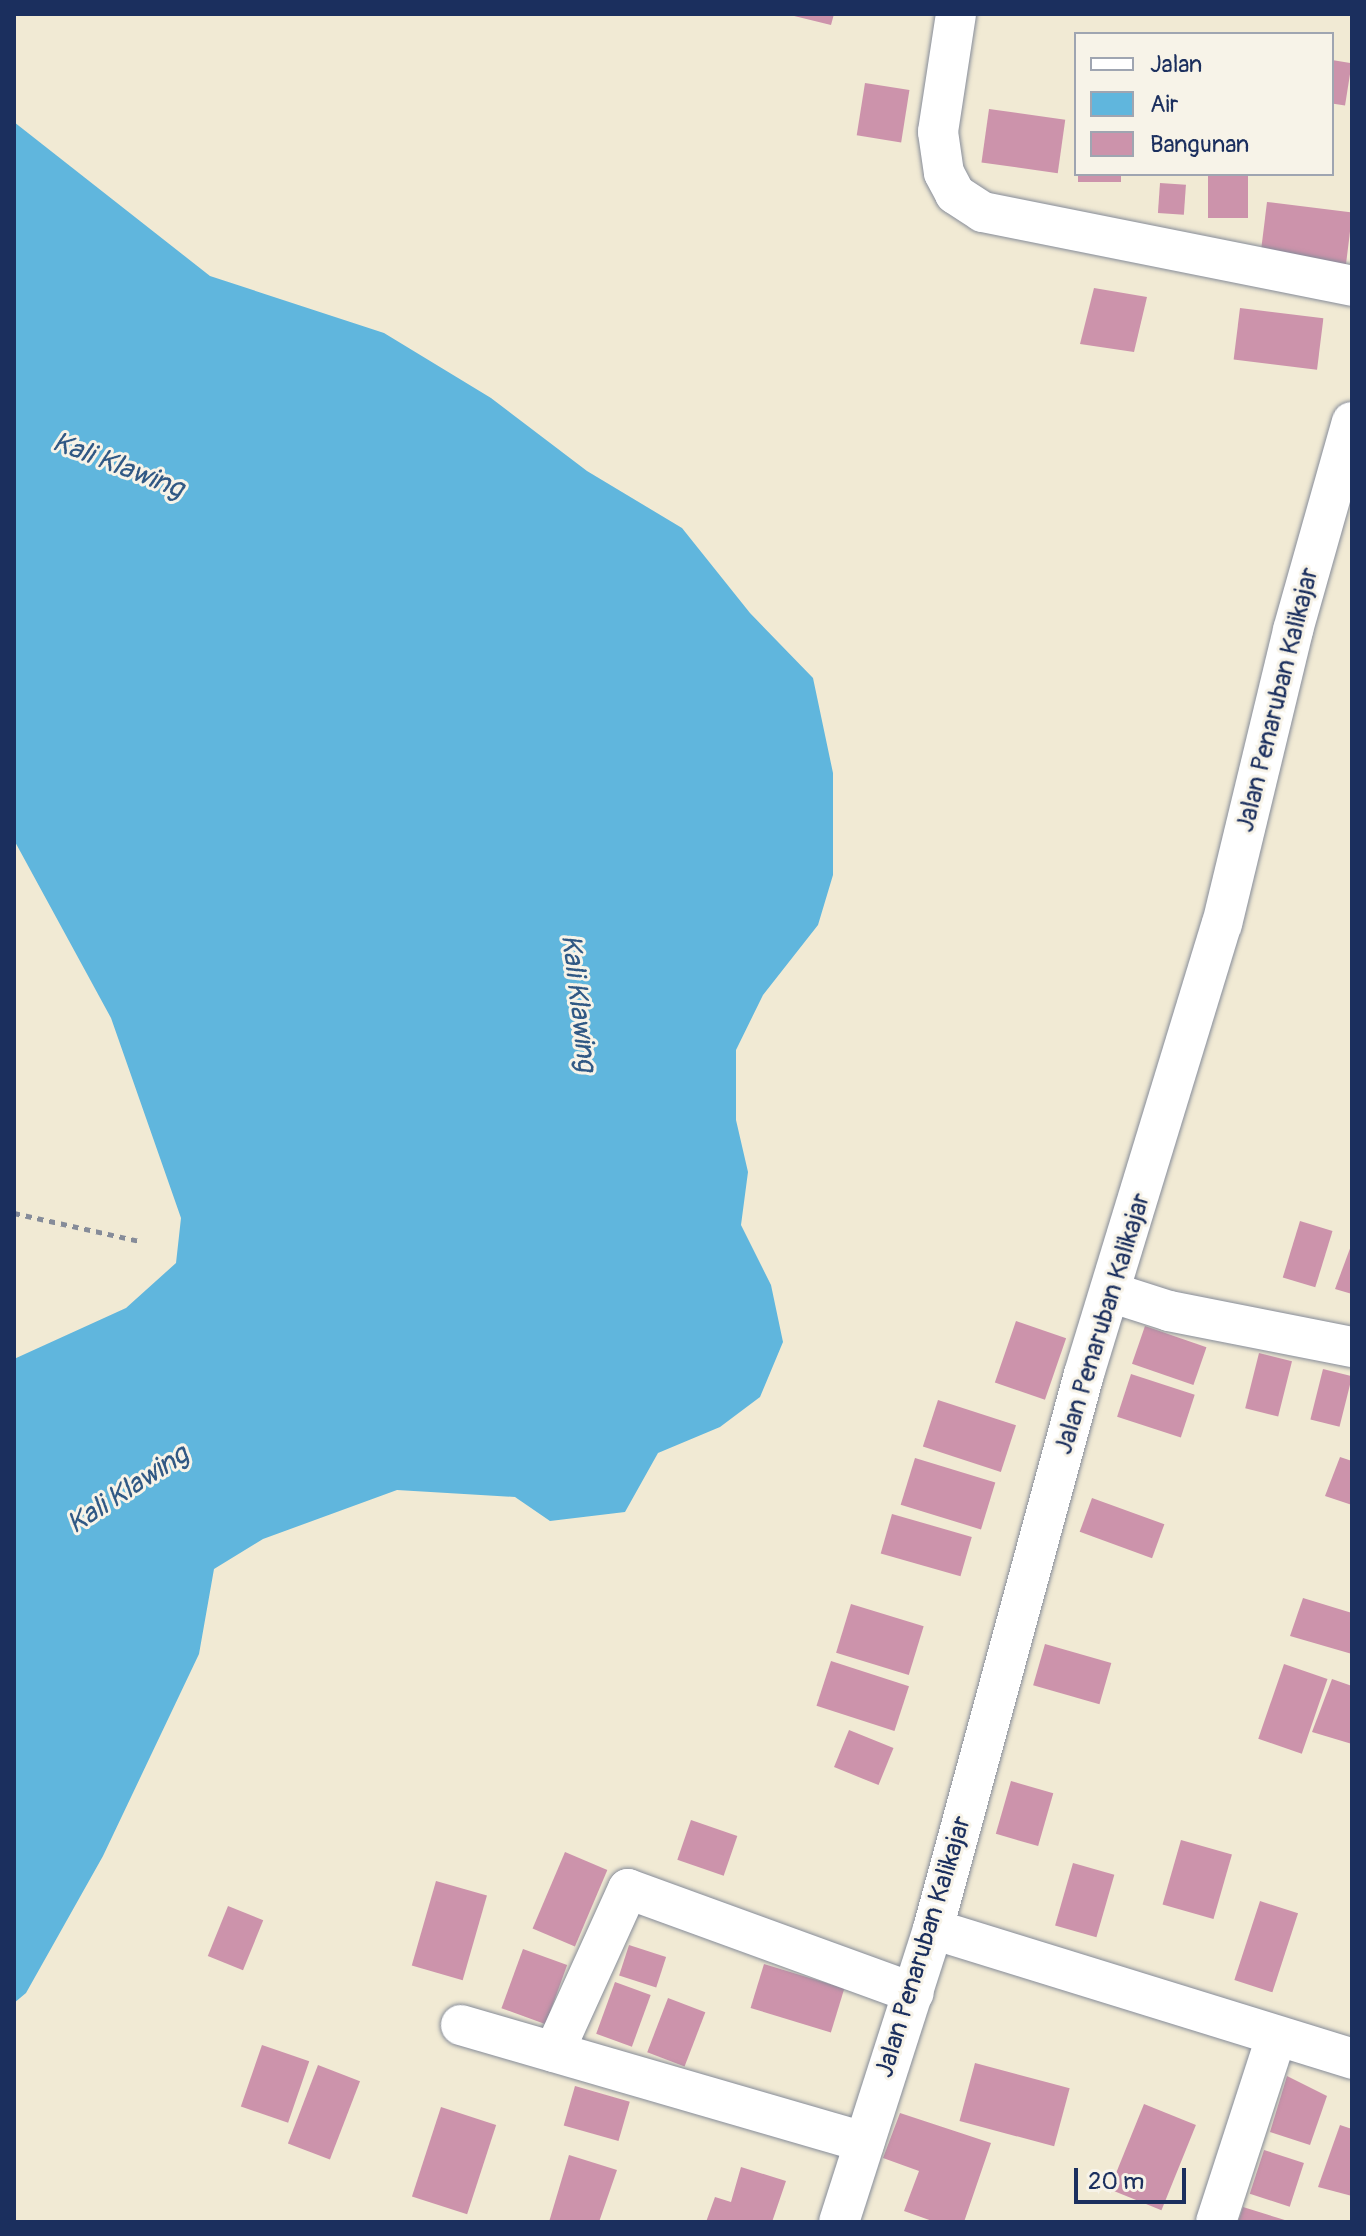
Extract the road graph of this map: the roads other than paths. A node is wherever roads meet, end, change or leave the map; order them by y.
1 (956, 14) edge
2 (1352, 286) edge
3 (1352, 422) edge
4 (1113, 1293) junction
5 (1352, 1347) edge
6 (933, 1929) junction
7 (914, 1993) junction
8 (461, 2025) dead end
9 (1276, 2037) junction
10 (554, 2052) junction
11 (1352, 2059) edge
12 (864, 2142) junction
13 (839, 2222) edge
14 (1216, 2222) edge

1 - 2 street
3 - 4 street, Jalan Penaruban Kalikajar
4 - 5 street
4 - 6 street, Jalan Penaruban Kalikajar
6 - 7 street, Jalan Penaruban Kalikajar
6 - 9 street
7 - 10 street
7 - 12 street, Jalan Penaruban Kalikajar
8 - 10 street
9 - 11 street
9 - 14 street
10 - 12 street
12 - 13 street, Jalan Penaruban Kalikajar

